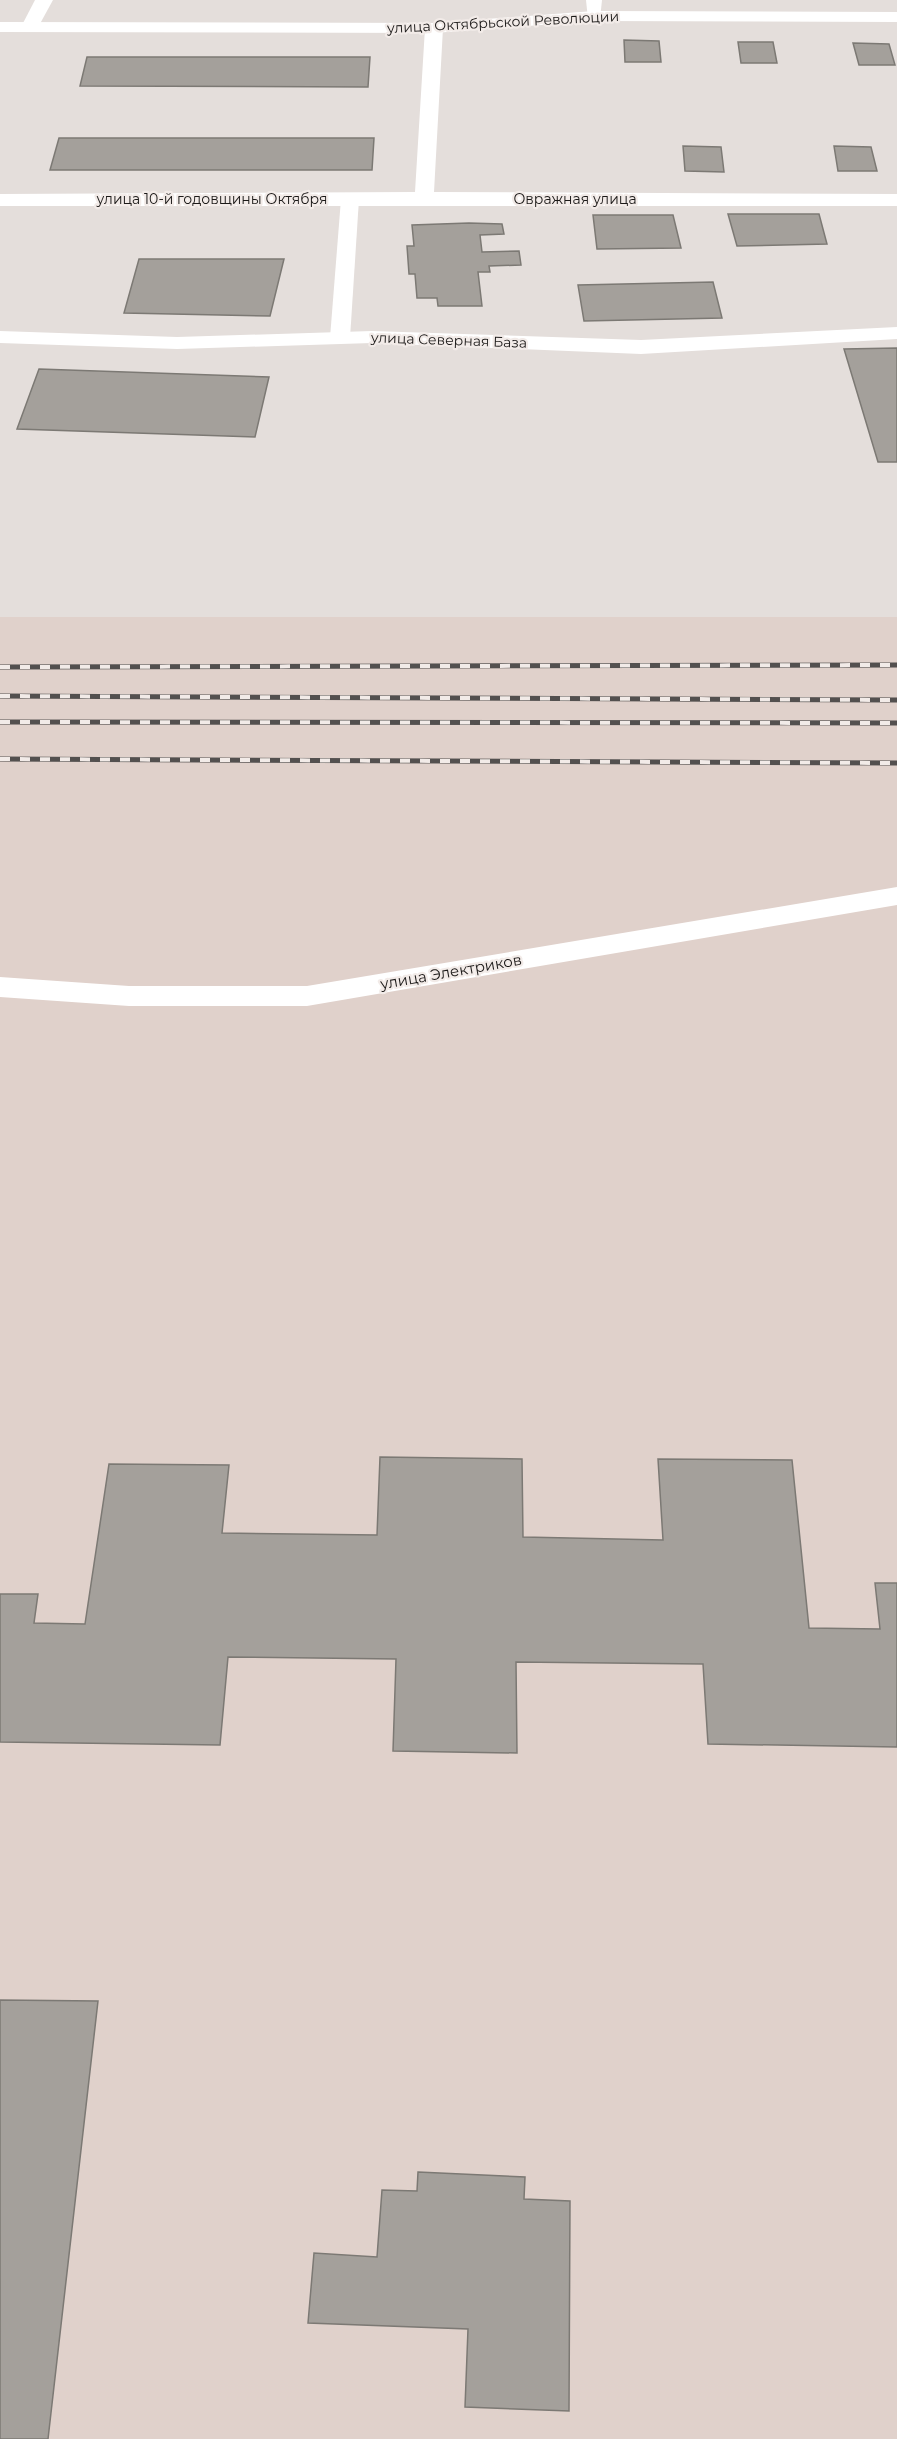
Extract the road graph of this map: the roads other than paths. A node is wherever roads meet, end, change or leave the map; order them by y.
1 (44, 0) edge
2 (594, 8) edge
3 (897, 17) edge
4 (0, 27) edge
5 (30, 27) junction
6 (434, 28) junction
7 (424, 198) junction
8 (350, 199) junction
9 (0, 200) edge
10 (897, 200) edge
11 (897, 333) edge
12 (0, 336) edge
13 (340, 338) junction
14 (897, 896) edge
15 (0, 987) edge

1 - 5 street
2 - 3 street, улица Октябрьской Революции
2 - 6 street, улица Октябрьской Революции
4 - 5 street, улица Октябрьской Революции
5 - 6 street, улица Октябрьской Революции
6 - 7 street
7 - 8 street, улица 10-й годовщины Октября
7 - 10 street, Овражная улица
8 - 9 street, улица 10-й годовщины Октября
8 - 13 lane
11 - 13 street, улица Северная База
12 - 13 street, улица Северная База
14 - 15 street, улица Электриков

